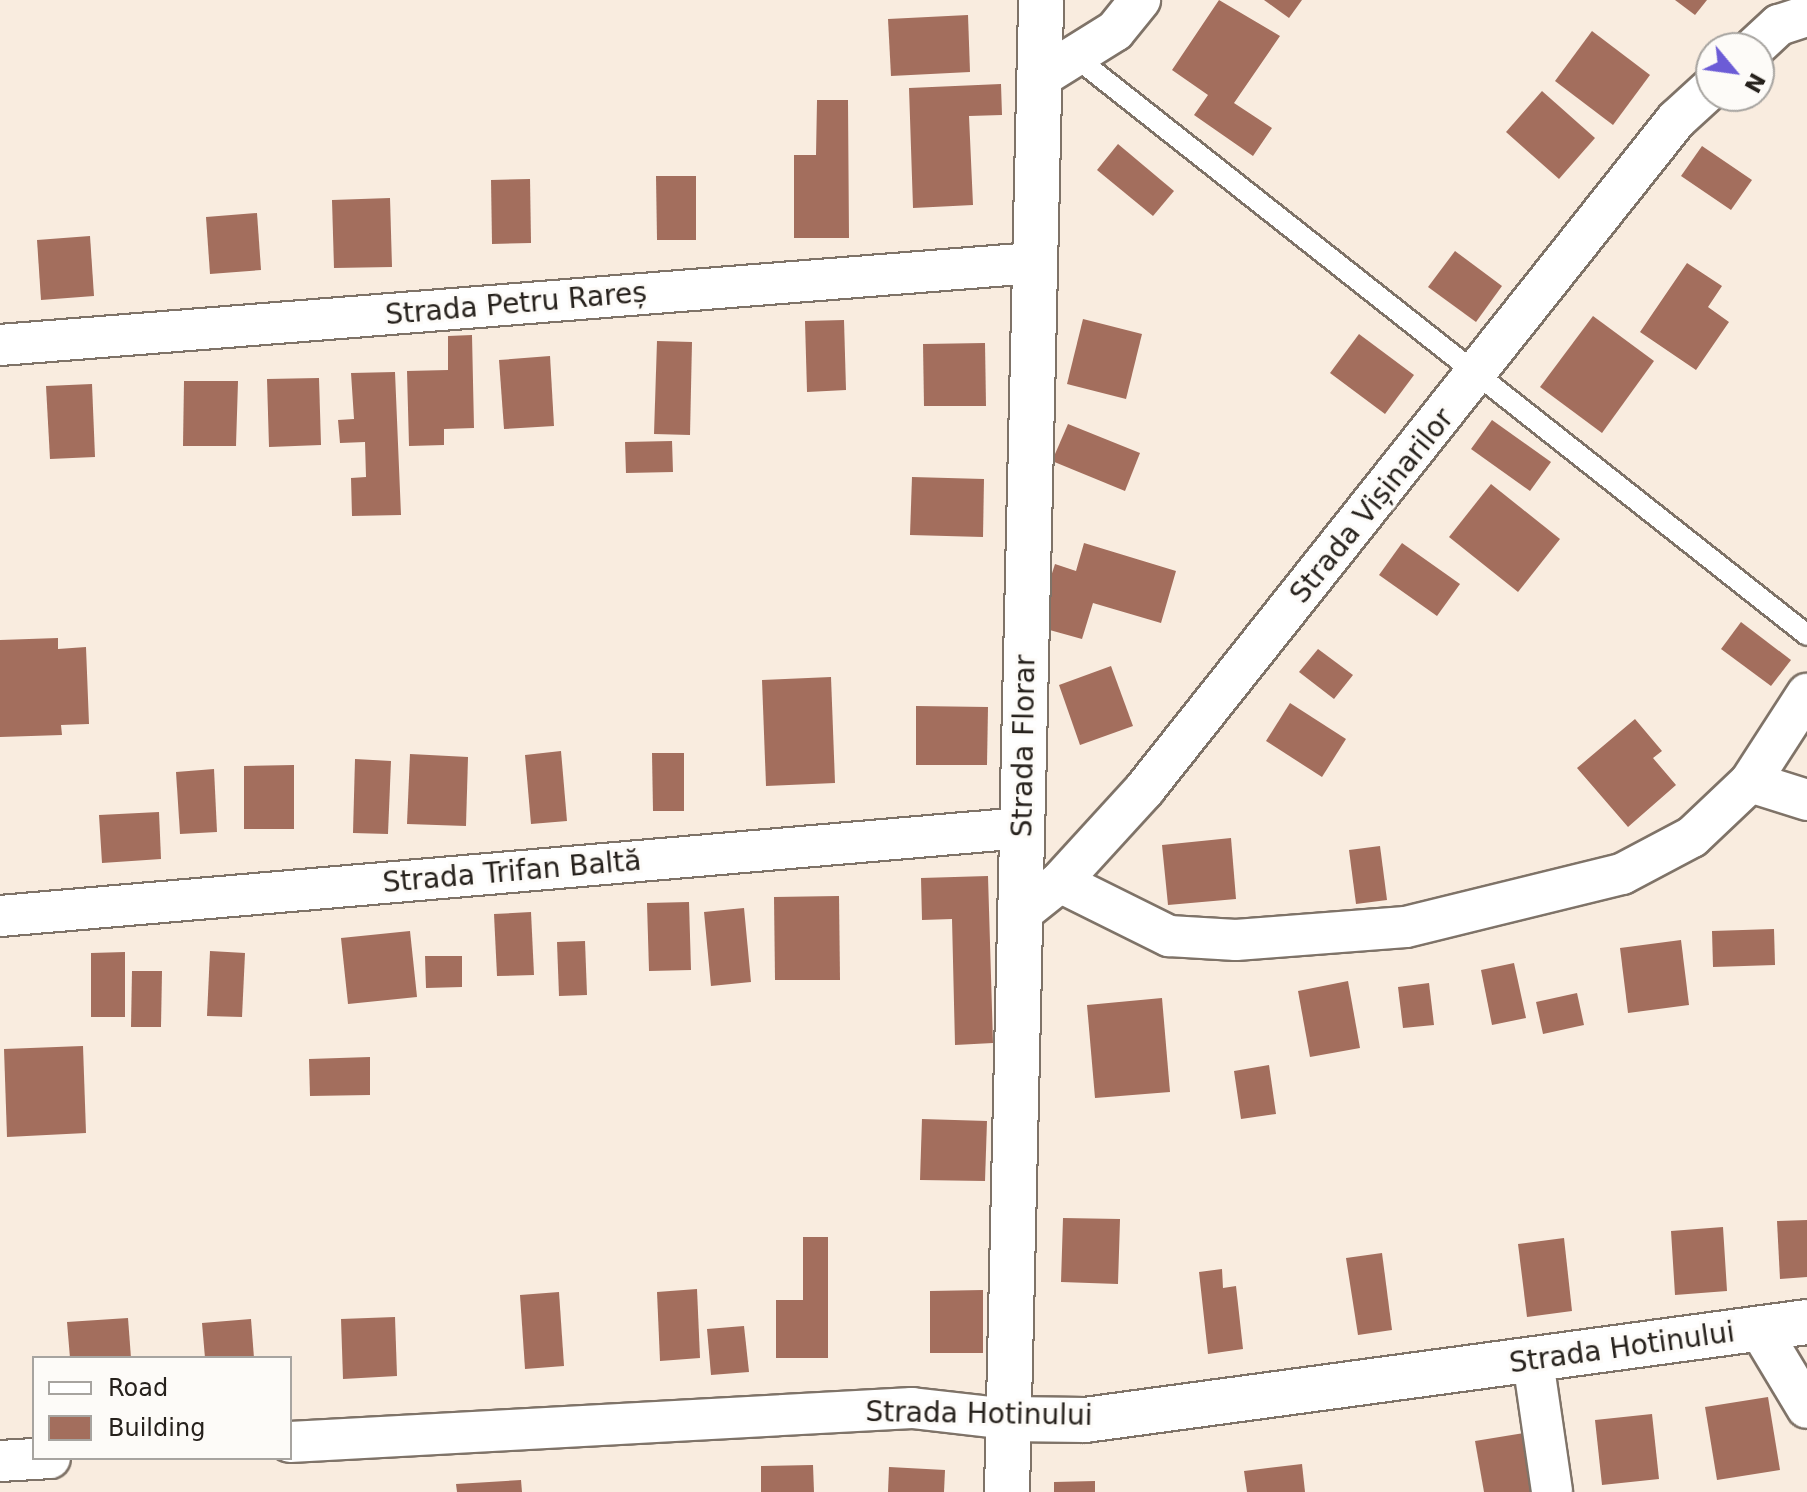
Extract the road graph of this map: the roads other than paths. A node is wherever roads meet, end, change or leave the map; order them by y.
1 (1041, 0) edge
2 (1140, 0) edge
3 (1059, 68) junction
4 (1695, 103) edge
5 (1032, 263) junction
6 (0, 345) edge
7 (1479, 373) junction
8 (1807, 635) edge
9 (1807, 694) edge
10 (1750, 782) junction
11 (1807, 800) edge
12 (1023, 828) junction
13 (1060, 882) junction
14 (1021, 913) junction
15 (0, 916) edge
16 (1807, 1322) edge
17 (1759, 1328) junction
18 (1533, 1361) junction
19 (1807, 1408) edge
20 (1009, 1419) junction
21 (292, 1442) edge
22 (32, 1459) edge
23 (0, 1461) edge
24 (1007, 1492) edge
25 (1552, 1492) edge

1 - 3 street, Strada Florar
2 - 3 street
3 - 5 street, Strada Florar
3 - 7 lane
4 - 7 street, Strada Vișinarilor
5 - 6 street, Strada Petru Rareș
5 - 12 street, Strada Florar
7 - 8 lane
7 - 13 street, Strada Vișinarilor
9 - 10 street
10 - 11 street
10 - 13 street
12 - 14 street, Strada Florar
12 - 15 street, Strada Trifan Baltă
13 - 14 street, Strada Vișinarilor
14 - 20 street, Strada Florar
16 - 17 street, Strada Hotinului
17 - 18 street, Strada Hotinului
17 - 19 street
18 - 20 street, Strada Hotinului
18 - 25 street
20 - 21 street, Strada Hotinului
20 - 24 street, Strada Florar
22 - 23 street

